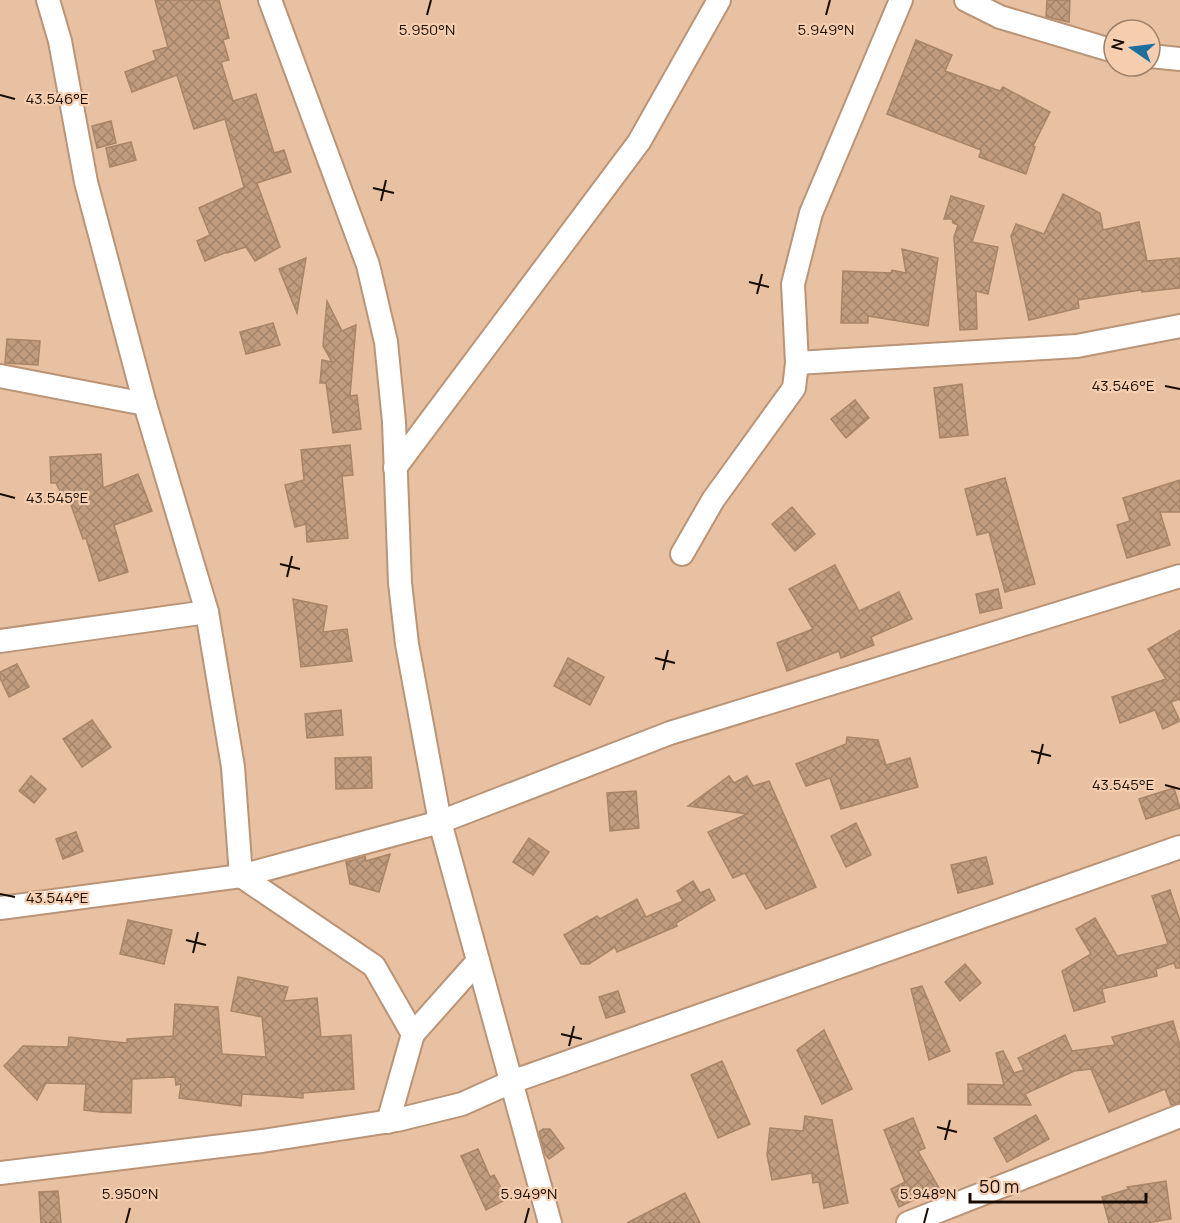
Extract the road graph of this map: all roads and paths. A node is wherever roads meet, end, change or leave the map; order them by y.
1 (48, 0) edge
2 (270, 0) edge
3 (719, 0) edge
4 (901, 0) edge
5 (966, 0) edge
6 (1102, 47) edge
7 (1162, 57) edge
8 (1180, 59) edge
9 (1180, 326) edge
10 (797, 363) junction
11 (0, 376) edge
12 (145, 404) junction
13 (395, 468) junction
14 (682, 554) dead end
15 (1180, 576) edge
16 (207, 612) junction
17 (0, 641) edge
18 (440, 822) junction
19 (1180, 848) edge
20 (241, 876) junction
21 (0, 908) edge
22 (478, 962) junction
23 (413, 1034) junction
24 (511, 1082) junction
25 (1180, 1116) edge
26 (388, 1122) junction
27 (0, 1173) edge
28 (550, 1223) edge
29 (908, 1223) edge

1 - 12 street
2 - 13 street
3 - 13 street
4 - 10 street
5 - 6 street
7 - 8 street
9 - 10 street
10 - 14 street
11 - 12 street
12 - 16 street
13 - 18 street
15 - 18 street
16 - 17 street
16 - 20 street
18 - 20 street
18 - 22 street
19 - 24 street
20 - 21 street
20 - 23 street
22 - 23 street
22 - 24 street
23 - 26 street
24 - 26 street
24 - 28 street
25 - 29 street
26 - 27 street

